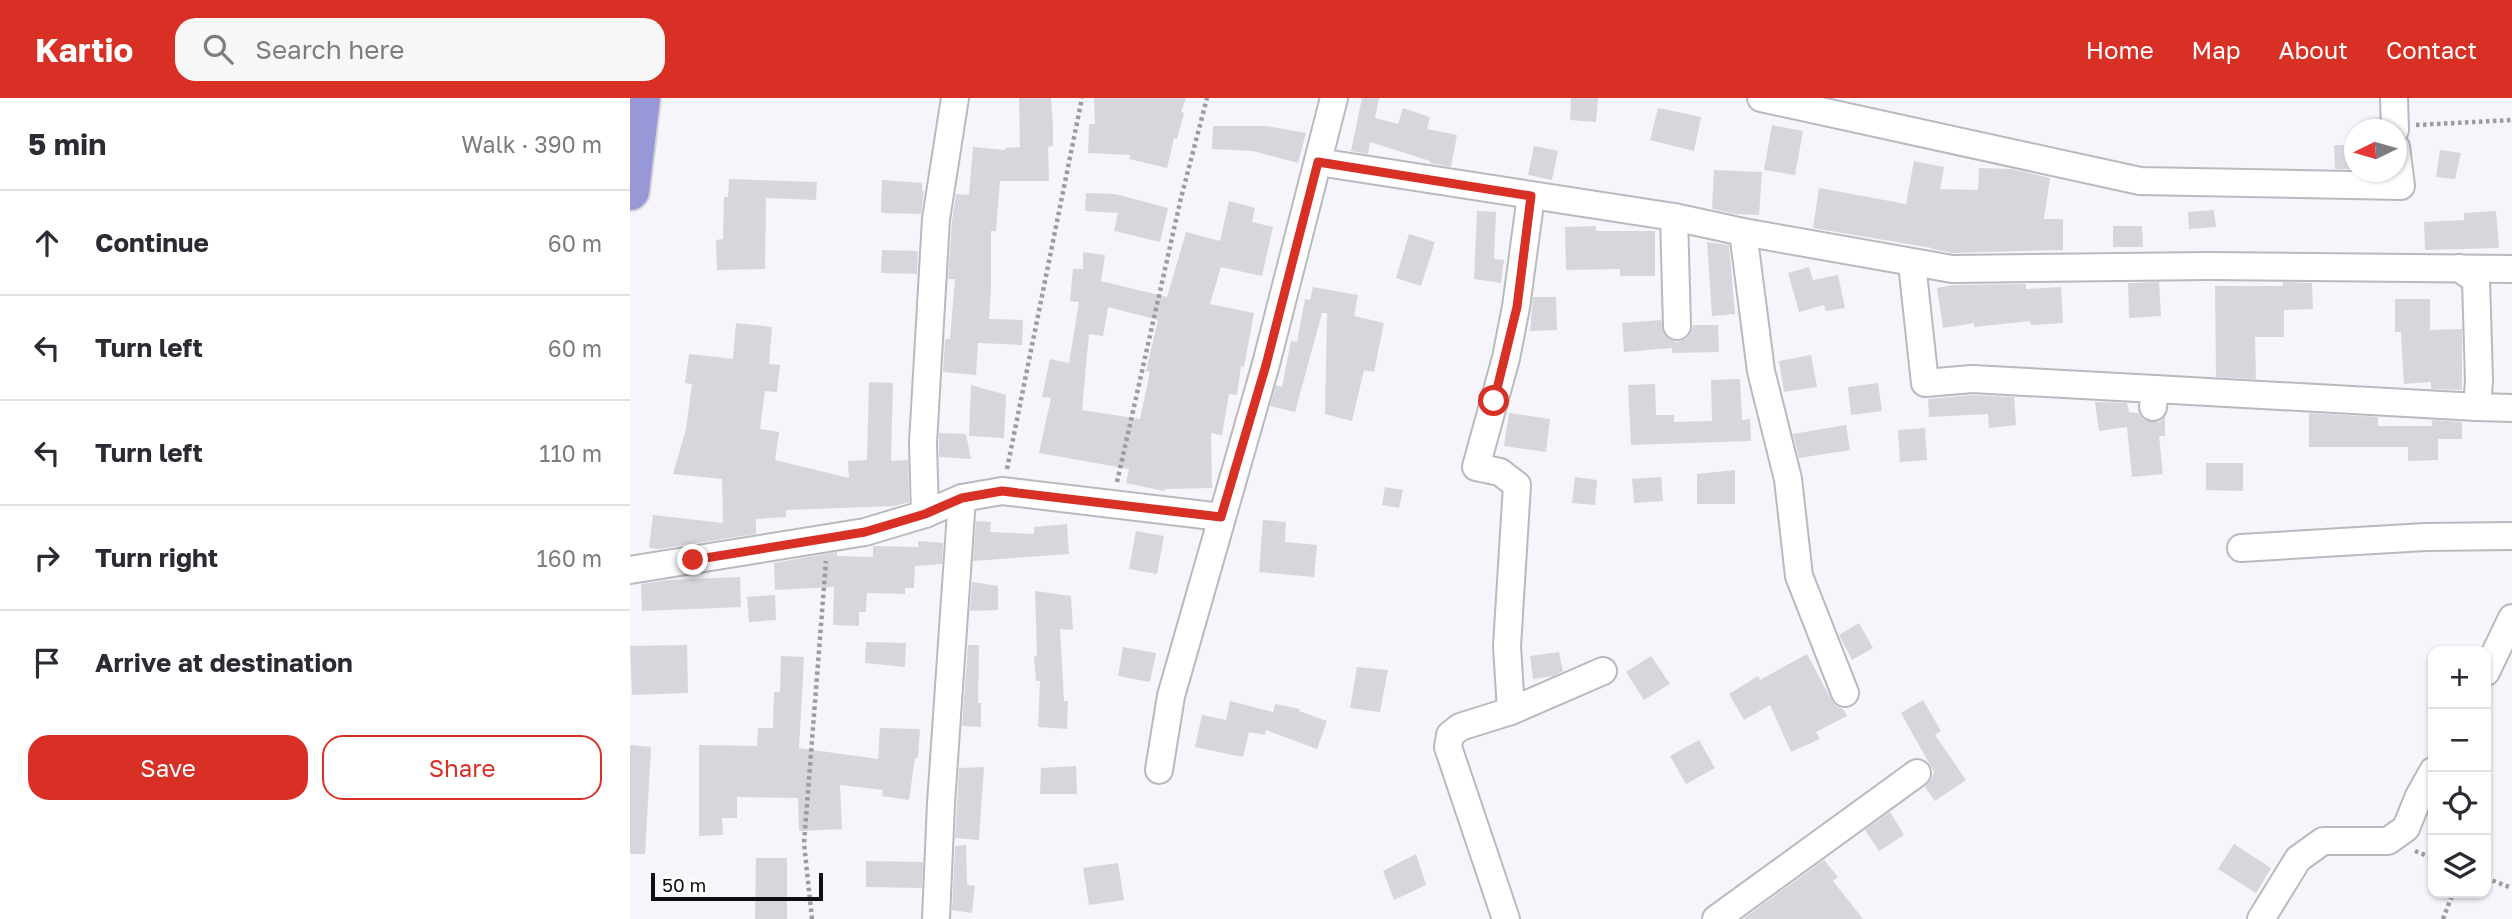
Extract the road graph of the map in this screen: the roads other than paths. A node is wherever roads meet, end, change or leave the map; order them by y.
1 (641, 98) edge
2 (955, 98) edge
3 (1334, 98) edge
4 (1760, 98) edge
5 (2394, 98) edge
6 (2395, 119) edge
7 (1318, 162) junction
8 (2401, 182) edge
9 (630, 191) edge
10 (1531, 196) junction
11 (1674, 217) junction
12 (1743, 232) junction
13 (1912, 264) junction
14 (2459, 268) junction
15 (2512, 269) edge
16 (1677, 326) dead end
17 (2477, 407) junction
18 (2512, 408) edge
19 (962, 498) junction
20 (925, 514) junction
21 (1221, 517) junction
22 (2512, 536) edge
23 (2241, 548) dead end
24 (630, 570) edge
25 (2512, 618) edge
26 (2491, 662) edge
27 (1603, 671) dead end
28 (1845, 694) dead end
29 (1511, 711) junction
30 (1159, 770) dead end
31 (2432, 772) edge
32 (1917, 773) dead end
33 (936, 919) edge
34 (1506, 919) edge
35 (1716, 919) edge
36 (2261, 919) edge

1 - 9 highway
2 - 20 street
3 - 7 street
4 - 8 street
5 - 6 street
7 - 10 street
7 - 21 street
10 - 11 street
10 - 29 street
11 - 12 street
11 - 16 street
12 - 13 street
12 - 28 street
13 - 14 street
13 - 17 street
14 - 15 street
14 - 17 street
17 - 18 street
19 - 20 street
19 - 21 street
19 - 33 street
20 - 24 street
21 - 30 street
22 - 23 street
25 - 26 street
27 - 29 street
29 - 34 street
31 - 36 street
32 - 35 street

